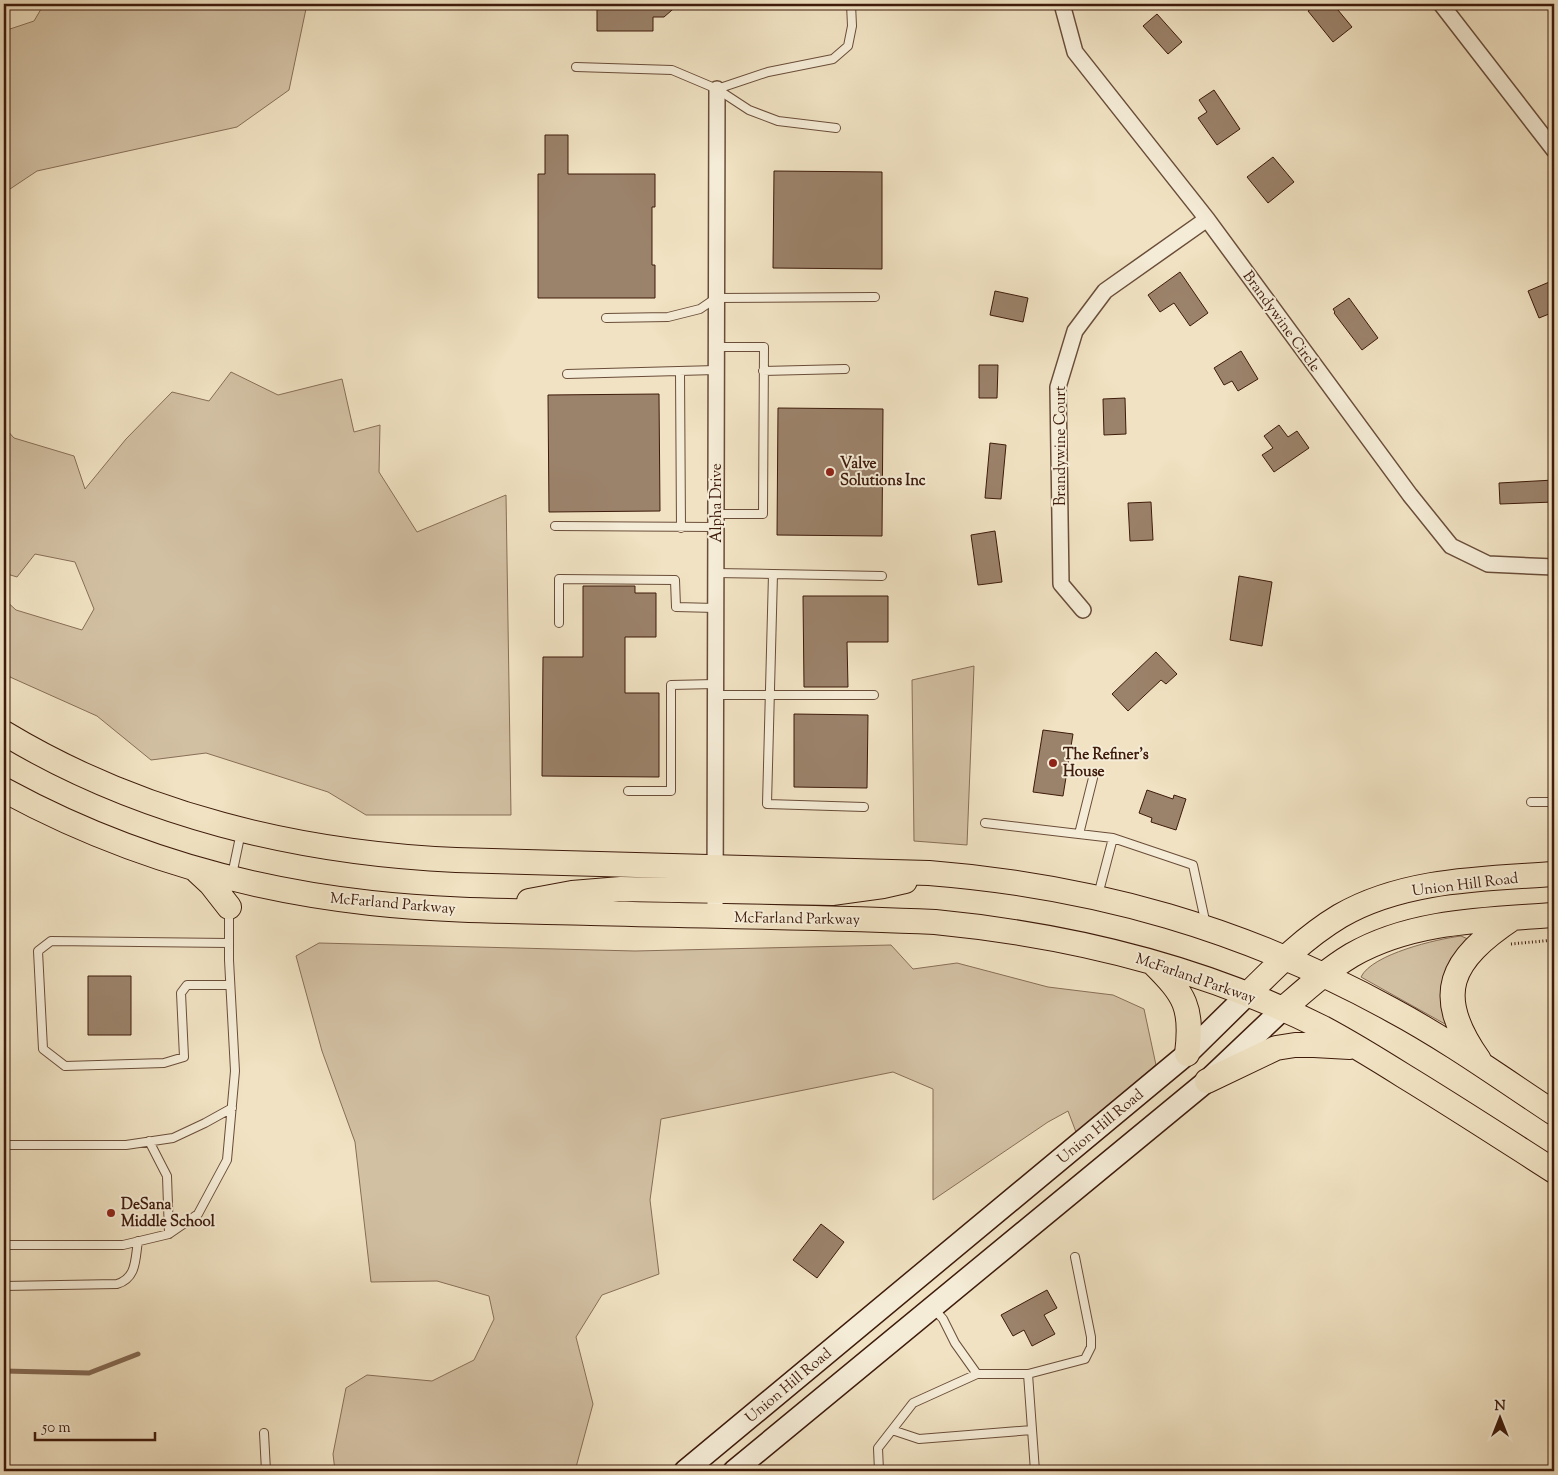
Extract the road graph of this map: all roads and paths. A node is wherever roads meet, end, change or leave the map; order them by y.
1 (851, 4) edge
2 (1062, 4) edge
3 (1441, 4) edge
4 (576, 67) dead end
5 (717, 90) junction
6 (836, 128) dead end
7 (1554, 150) edge
8 (1207, 219) junction
9 (875, 297) dead end
10 (716, 298) junction
11 (606, 318) dead end
12 (716, 347) junction
13 (844, 369) dead end
14 (716, 370) junction
15 (680, 371) junction
16 (764, 371) junction
17 (567, 374) dead end
18 (716, 521) junction
19 (555, 526) dead end
20 (681, 528) junction
21 (1554, 567) edge
22 (715, 573) junction
23 (773, 574) junction
24 (882, 576) dead end
25 (715, 608) junction
26 (1083, 610) dead end
27 (559, 623) dead end
28 (715, 689) junction
29 (770, 695) junction
30 (874, 695) dead end
31 (4, 733) edge
32 (1093, 778) dead end
33 (4, 790) edge
34 (628, 791) dead end
35 (1531, 802) dead end
36 (1554, 802) edge
37 (864, 807) dead end
38 (985, 823) dead end
39 (241, 830) junction
40 (1079, 834) junction
41 (1113, 838) junction
42 (714, 866) junction
43 (928, 873) junction
44 (1554, 874) edge
45 (714, 891) junction
46 (230, 893) junction
47 (1098, 897) junction
48 (492, 910) junction
49 (714, 916) junction
50 (1539, 919) edge
51 (1207, 928) junction
52 (1554, 940) edge
53 (229, 943) junction
54 (1508, 944) dead end
55 (1285, 957) junction
56 (1152, 962) junction
57 (1323, 974) junction
58 (230, 985) junction
59 (1248, 994) junction
60 (1283, 1009) junction
61 (1361, 1049) junction
62 (1187, 1054) junction
63 (1484, 1068) junction
64 (1207, 1082) junction
65 (232, 1108) junction
66 (1554, 1113) edge
67 (149, 1141) junction
68 (4, 1145) edge
69 (1554, 1171) edge
70 (169, 1234) junction
71 (138, 1241) junction
72 (4, 1245) edge
73 (1075, 1257) dead end
74 (4, 1286) edge
75 (932, 1308) junction
76 (976, 1374) junction
77 (1028, 1374) junction
78 (892, 1430) junction
79 (1032, 1430) junction
80 (264, 1433) dead end
81 (266, 1471) edge
82 (685, 1471) edge
83 (734, 1471) edge
84 (879, 1471) edge
85 (1034, 1471) edge

1 - 5 lane
2 - 8 street, Brandywine Circle
3 - 7 street
4 - 5 lane
5 - 6 lane
5 - 10 street, Alpha Drive
8 - 21 street, Brandywine Circle
8 - 26 street, Brandywine Court
9 - 10 lane
10 - 11 lane
10 - 12 street, Alpha Drive
12 - 14 street, Alpha Drive
12 - 16 lane
13 - 16 lane
14 - 15 lane
14 - 18 street, Alpha Drive
15 - 17 lane
15 - 20 lane
16 - 18 lane
18 - 20 lane
18 - 22 street, Alpha Drive
19 - 20 lane
22 - 23 lane
22 - 25 street, Alpha Drive
23 - 24 lane
23 - 29 lane
25 - 27 lane
25 - 28 street, Alpha Drive
28 - 29 lane
28 - 34 lane
28 - 42 street, Alpha Drive
29 - 30 lane
29 - 37 lane
31 - 39 main road
32 - 40 lane
33 - 46 main road
35 - 36 lane
38 - 40 lane
39 - 42 main road
39 - 46 lane
40 - 41 lane
41 - 47 lane
41 - 51 lane
42 - 43 main road
42 - 45 street, Alpha Drive
43 - 45 main road
43 - 47 main road
44 - 55 main road, Union Hill Road
45 - 48 main road
45 - 49 street, Alpha Drive
46 - 48 main road, McFarland Parkway
46 - 53 lane
47 - 51 main road
48 - 49 main road, McFarland Parkway
49 - 56 main road, McFarland Parkway
50 - 57 main road
50 - 63 main road
51 - 55 main road
52 - 54 path
53 - 58 lane
53 - 58 lane
55 - 57 main road
55 - 59 main road, Union Hill Road
56 - 59 main road, McFarland Parkway
56 - 62 main road
57 - 60 main road
57 - 63 main road
58 - 65 lane
59 - 60 main road, McFarland Parkway
59 - 62 street, Union Hill Road
60 - 61 main road, McFarland Parkway
60 - 64 street
61 - 64 main road
61 - 69 main road, McFarland Parkway
62 - 82 street, Union Hill Road
63 - 66 main road
64 - 75 street
65 - 67 lane
65 - 70 lane
67 - 68 lane
67 - 70 lane
70 - 71 lane
71 - 72 lane
71 - 74 lane
73 - 77 lane
75 - 76 lane
75 - 83 street
76 - 77 lane
76 - 78 lane
77 - 79 lane
78 - 79 lane
78 - 84 lane
79 - 85 lane
80 - 81 lane

